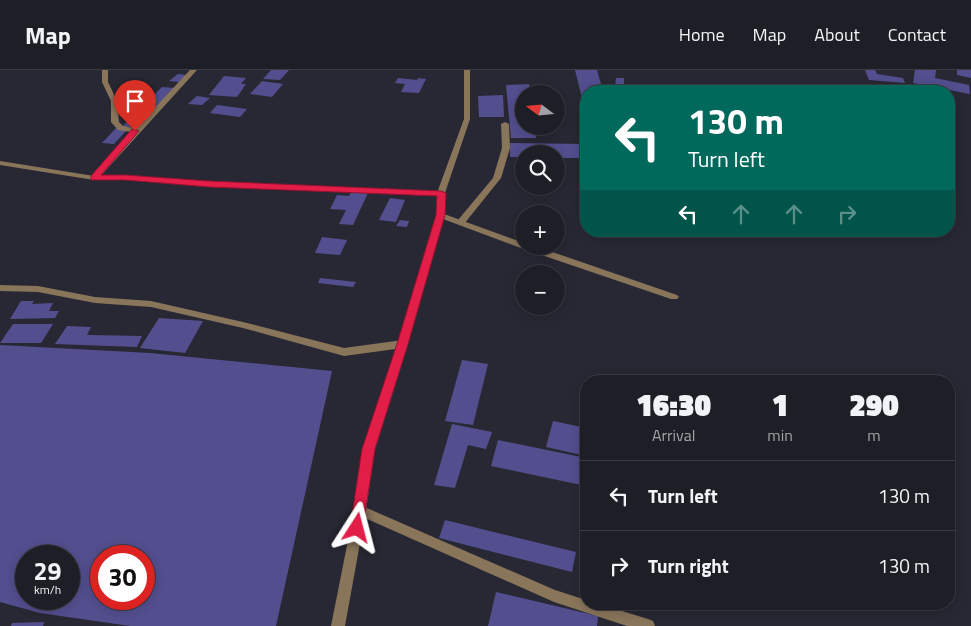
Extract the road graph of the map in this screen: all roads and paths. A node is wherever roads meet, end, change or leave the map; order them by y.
1 (105, 70) edge
2 (194, 70) edge
3 (467, 70) edge
4 (505, 124) dead end
5 (135, 131) junction
6 (0, 162) edge
7 (94, 178) junction
8 (441, 193) junction
9 (440, 215) junction
10 (461, 222) junction
11 (515, 242) edge
12 (551, 255) edge
13 (0, 288) edge
14 (674, 297) dead end
15 (403, 344) junction
16 (360, 510) junction
17 (580, 604) edge
18 (598, 610) edge
19 (338, 626) edge
20 (648, 626) edge

1 - 5 street
2 - 5 street
3 - 8 street
4 - 10 street
5 - 7 street
6 - 7 street
7 - 8 street
8 - 9 street
9 - 10 street
9 - 15 street
10 - 11 street
12 - 14 street
13 - 15 street
15 - 16 street
16 - 17 street
16 - 19 street
18 - 20 street

